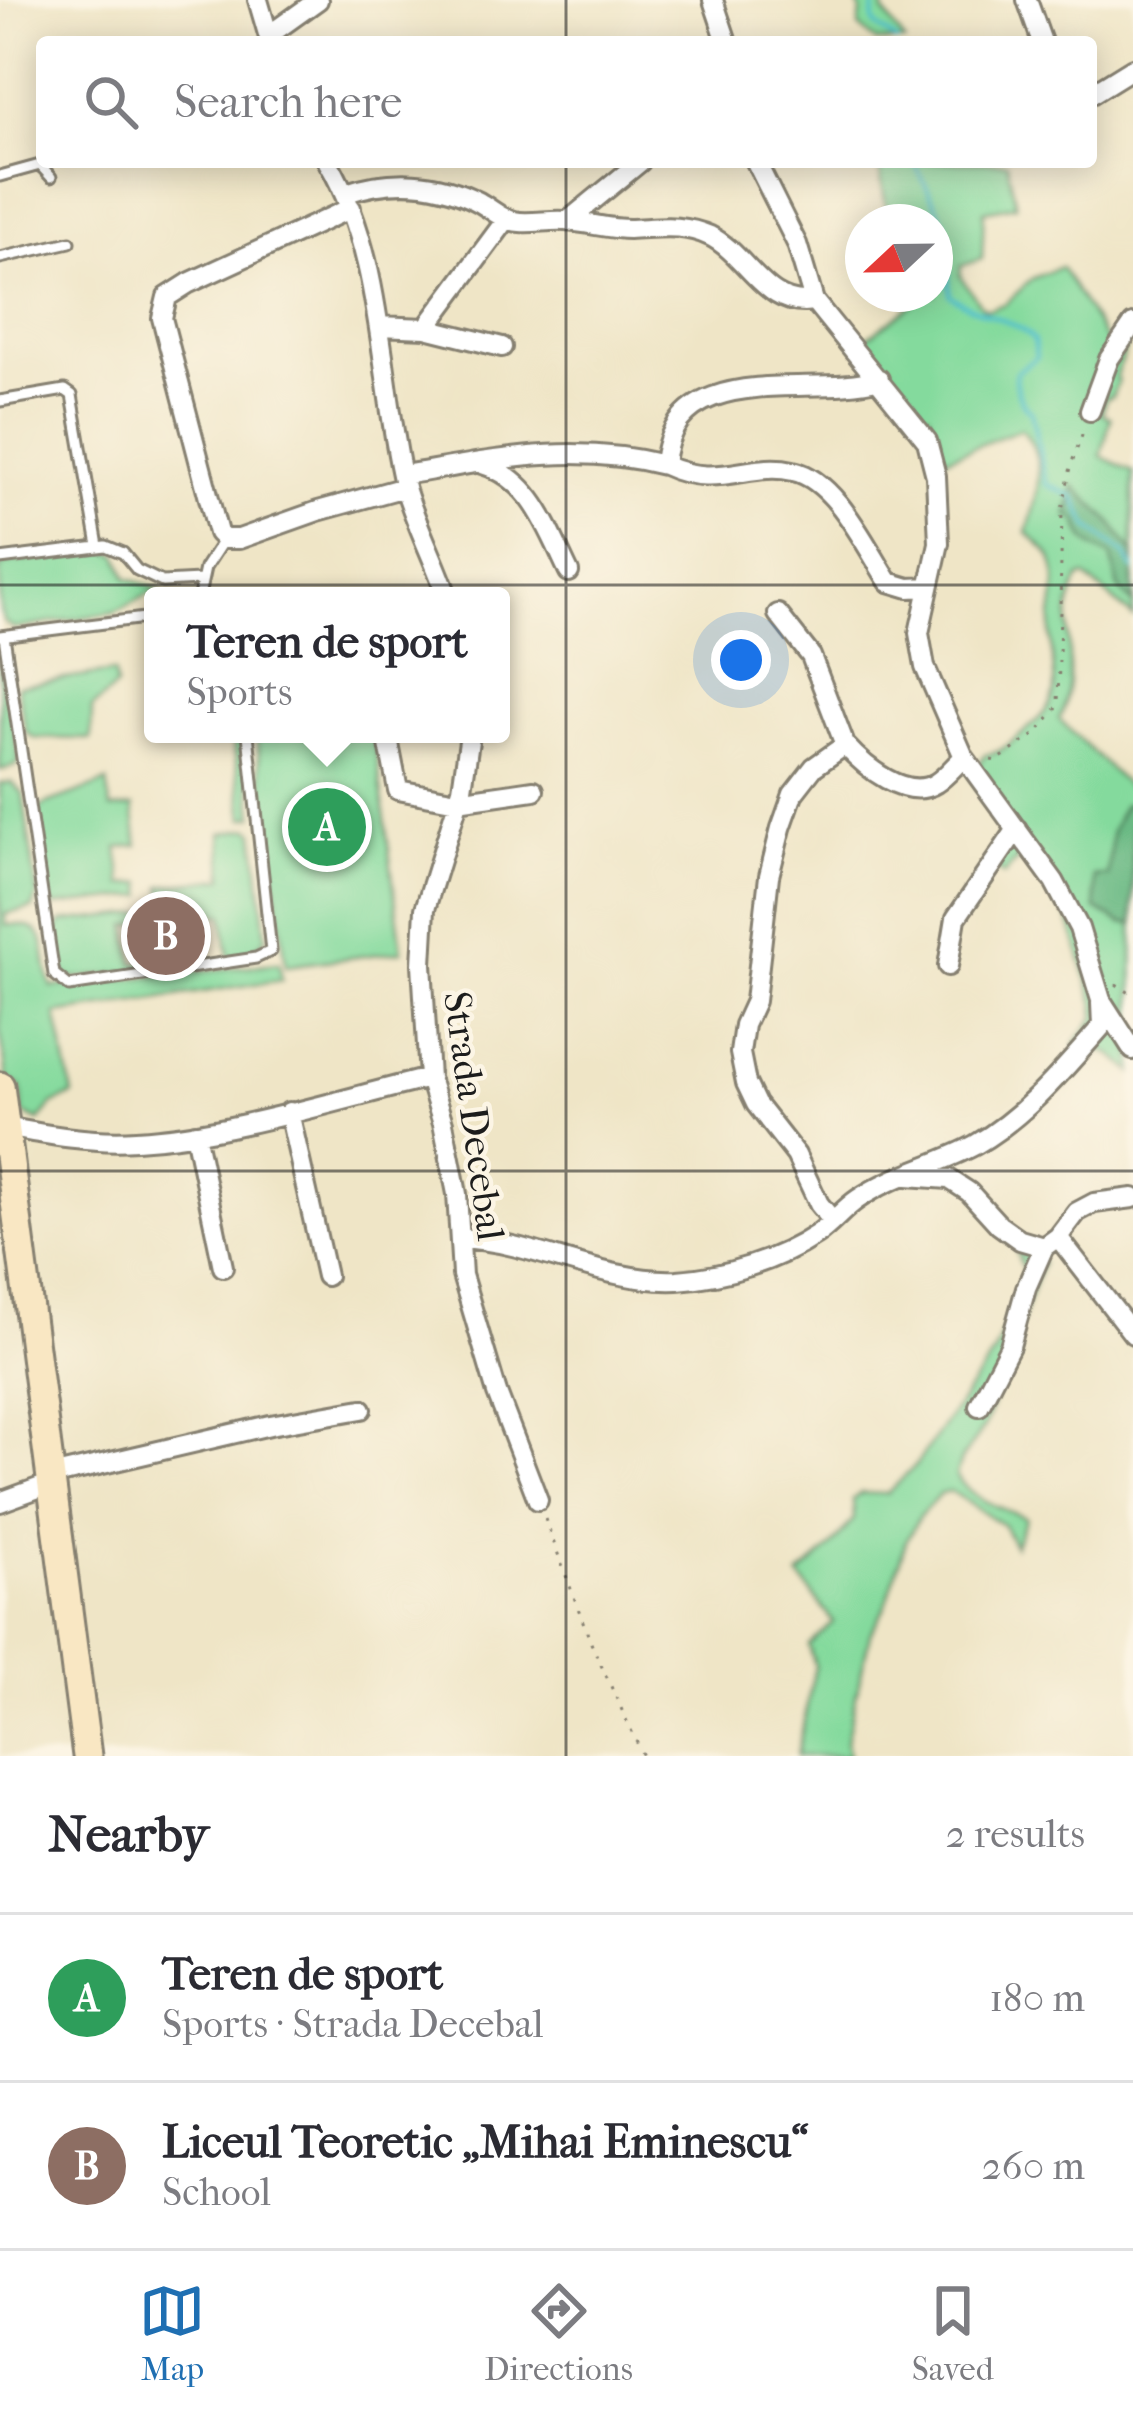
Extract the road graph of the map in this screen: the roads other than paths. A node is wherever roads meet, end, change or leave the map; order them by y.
1 (259, 0) edge
2 (318, 0) edge
3 (713, 0) edge
4 (1028, 0) edge
5 (269, 36) edge
6 (273, 36) edge
7 (725, 36) edge
8 (1040, 36) edge
9 (1133, 68) edge
10 (1097, 90) edge
11 (36, 166) edge
12 (43, 168) edge
13 (331, 168) edge
14 (633, 168) edge
15 (759, 168) edge
16 (0, 176) edge
17 (51, 177) dead end
18 (349, 201) junction
19 (506, 220) junction
20 (568, 221) junction
21 (70, 242) dead end
22 (0, 258) edge
23 (814, 301) junction
24 (1133, 324) edge
25 (379, 326) junction
26 (426, 328) junction
27 (502, 347) dead end
28 (878, 379) junction
29 (0, 401) edge
30 (1090, 412) road end
31 (478, 463) junction
32 (664, 465) junction
33 (404, 481) junction
34 (224, 539) junction
35 (98, 546) junction
36 (0, 559) edge
37 (569, 572) dead end
38 (200, 580) junction
39 (200, 587) edge
40 (444, 587) edge
41 (928, 587) junction
42 (778, 614) dead end
43 (144, 618) edge
44 (2, 636) edge
45 (249, 743) edge
46 (389, 743) edge
47 (468, 743) edge
48 (844, 745) junction
49 (964, 757) junction
50 (534, 790) dead end
51 (457, 801) junction
52 (1017, 829) junction
53 (948, 967) dead end
54 (1101, 1000) junction
55 (1133, 1050) edge
56 (429, 1078) junction
57 (0, 1086) edge
58 (289, 1112) junction
59 (5, 1127) junction
60 (195, 1133) junction
61 (903, 1176) junction
62 (1133, 1198) edge
63 (832, 1220) junction
64 (461, 1238) junction
65 (1051, 1242) junction
66 (223, 1267) dead end
67 (326, 1276) dead end
68 (1133, 1334) edge
69 (979, 1406) dead end
70 (362, 1409) dead end
71 (52, 1479) junction
72 (538, 1500) road end
73 (0, 1502) edge
74 (87, 1756) edge

1 - 5 street
2 - 6 street
3 - 7 street
4 - 8 street
9 - 10 street
11 - 16 lane
12 - 17 lane
13 - 18 street
14 - 20 street
15 - 23 street
18 - 19 street
18 - 25 street
18 - 34 street
19 - 20 street
19 - 26 street
20 - 23 street
21 - 22 lane
23 - 28 street
24 - 30 street
25 - 26 street
25 - 33 street
26 - 27 street
28 - 32 street
28 - 41 street
29 - 35 lane
31 - 32 street
31 - 33 street
31 - 37 street
32 - 41 street
33 - 34 street
33 - 40 street
34 - 38 lane
35 - 36 lane
35 - 38 lane
38 - 39 lane
41 - 49 street
42 - 48 street
43 - 44 lane
44 - 45 lane
46 - 51 street
47 - 51 street, Strada Decebal
48 - 49 street
48 - 63 street
49 - 52 street
50 - 51 street
51 - 56 street, Strada Decebal
52 - 53 street
52 - 54 street
54 - 55 street
54 - 61 street
56 - 58 street
56 - 64 street, Strada Decebal
57 - 59 main road
58 - 60 street
58 - 67 street
59 - 60 street
59 - 71 main road
60 - 66 street
61 - 63 street
61 - 65 street
62 - 65 street
63 - 64 street
64 - 72 street, Strada Decebal
65 - 68 street
65 - 69 street
70 - 71 street
71 - 73 street
71 - 74 main road

